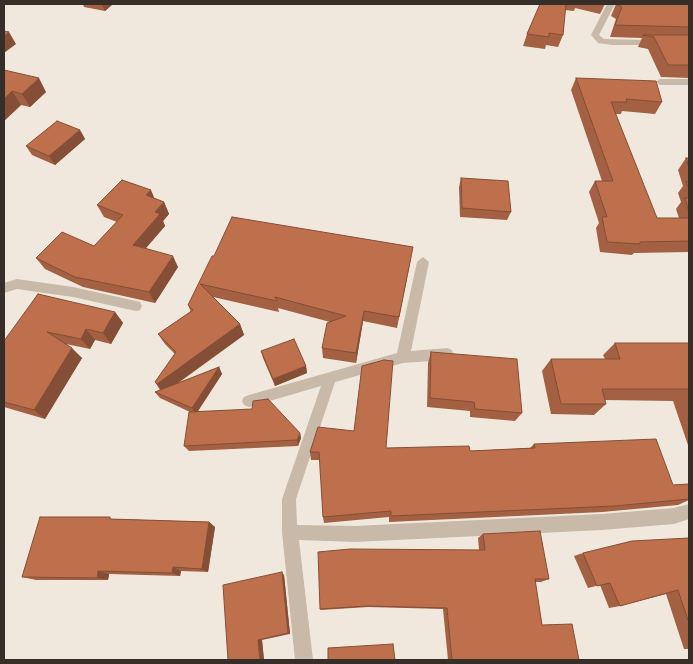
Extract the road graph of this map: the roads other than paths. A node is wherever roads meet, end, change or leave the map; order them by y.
1 (612, 4) edge
2 (689, 43) edge
3 (660, 82) dead end
4 (689, 82) edge
5 (423, 262) dead end
6 (4, 288) edge
7 (136, 306) dead end
8 (460, 355) edge
9 (403, 356) junction
10 (331, 376) junction
11 (249, 401) dead end
12 (689, 512) edge
13 (290, 532) junction
14 (304, 660) edge

1 - 2 street
3 - 4 street
5 - 9 street
6 - 7 street
8 - 9 street
9 - 10 street
10 - 11 street
10 - 13 street
12 - 13 street
13 - 14 street

